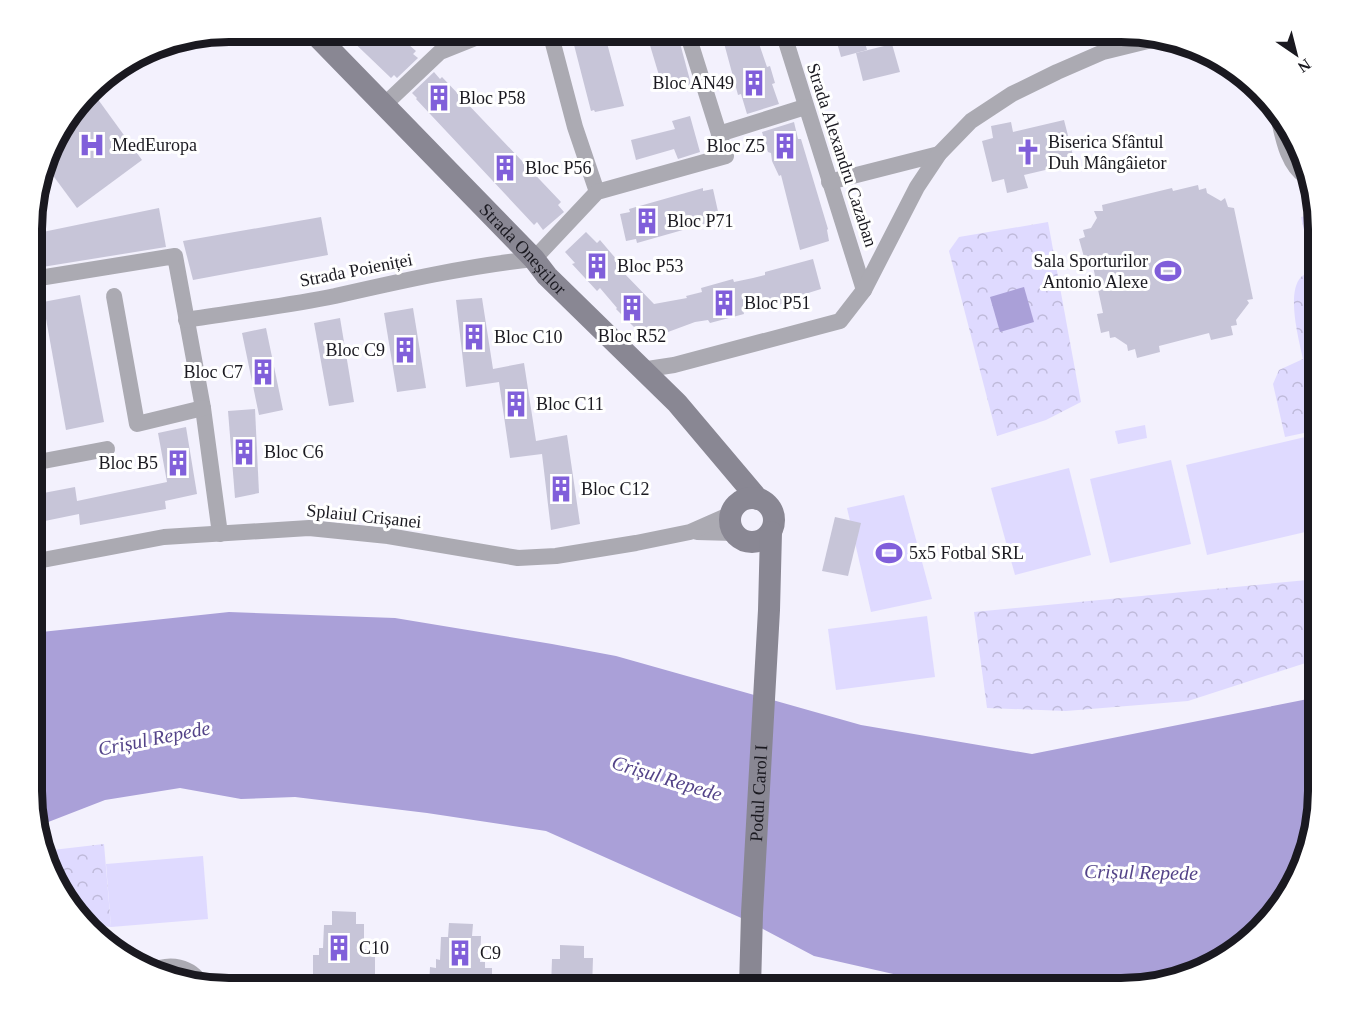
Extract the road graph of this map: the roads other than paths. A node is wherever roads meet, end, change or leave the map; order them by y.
1 (322, 42) edge
2 (461, 42) edge
3 (553, 42) edge
4 (690, 42) edge
5 (786, 42) edge
6 (1139, 43) edge
7 (383, 106) junction
8 (805, 107) junction
9 (719, 134) junction
10 (1282, 134) edge
11 (939, 154) junction
12 (1298, 168) edge
13 (829, 182) junction
14 (597, 192) junction
15 (534, 259) junction
16 (42, 278) edge
17 (864, 290) junction
18 (114, 296) dead end
19 (186, 320) junction
20 (641, 370) junction
21 (203, 408) junction
22 (107, 449) dead end
23 (42, 461) edge
24 (741, 518) junction
25 (771, 532) junction
26 (220, 534) junction
27 (42, 560) edge
28 (770, 587) junction
29 (167, 967) edge
30 (193, 974) edge
31 (749, 978) edge

1 - 7 street, Strada Oneștilor
2 - 7 street
3 - 14 street
4 - 9 street
5 - 8 street, Strada Alexandru Cazaban
6 - 11 street, Strada Alexandru Cazaban
7 - 15 street, Strada Oneștilor
8 - 9 street
8 - 13 street, Strada Alexandru Cazaban
9 - 14 street
10 - 12 street
11 - 13 street
11 - 17 street, Strada Alexandru Cazaban
13 - 17 street, Strada Alexandru Cazaban
14 - 15 street
15 - 19 street, Strada Poieniței
15 - 20 street, Strada Oneștilor
16 - 19 street
17 - 20 street, Strada Alexandru Cazaban
18 - 21 street
19 - 21 street
20 - 24 street, Strada Oneștilor
21 - 26 street
22 - 23 street
24 - 25 street
24 - 25 street, Podul Carol I
24 - 26 street, Splaiul Crișanei
24 - 28 street
25 - 28 street, Podul Carol I
26 - 27 street, Splaiul Crișanei
28 - 31 street, Podul Carol I
29 - 30 street

